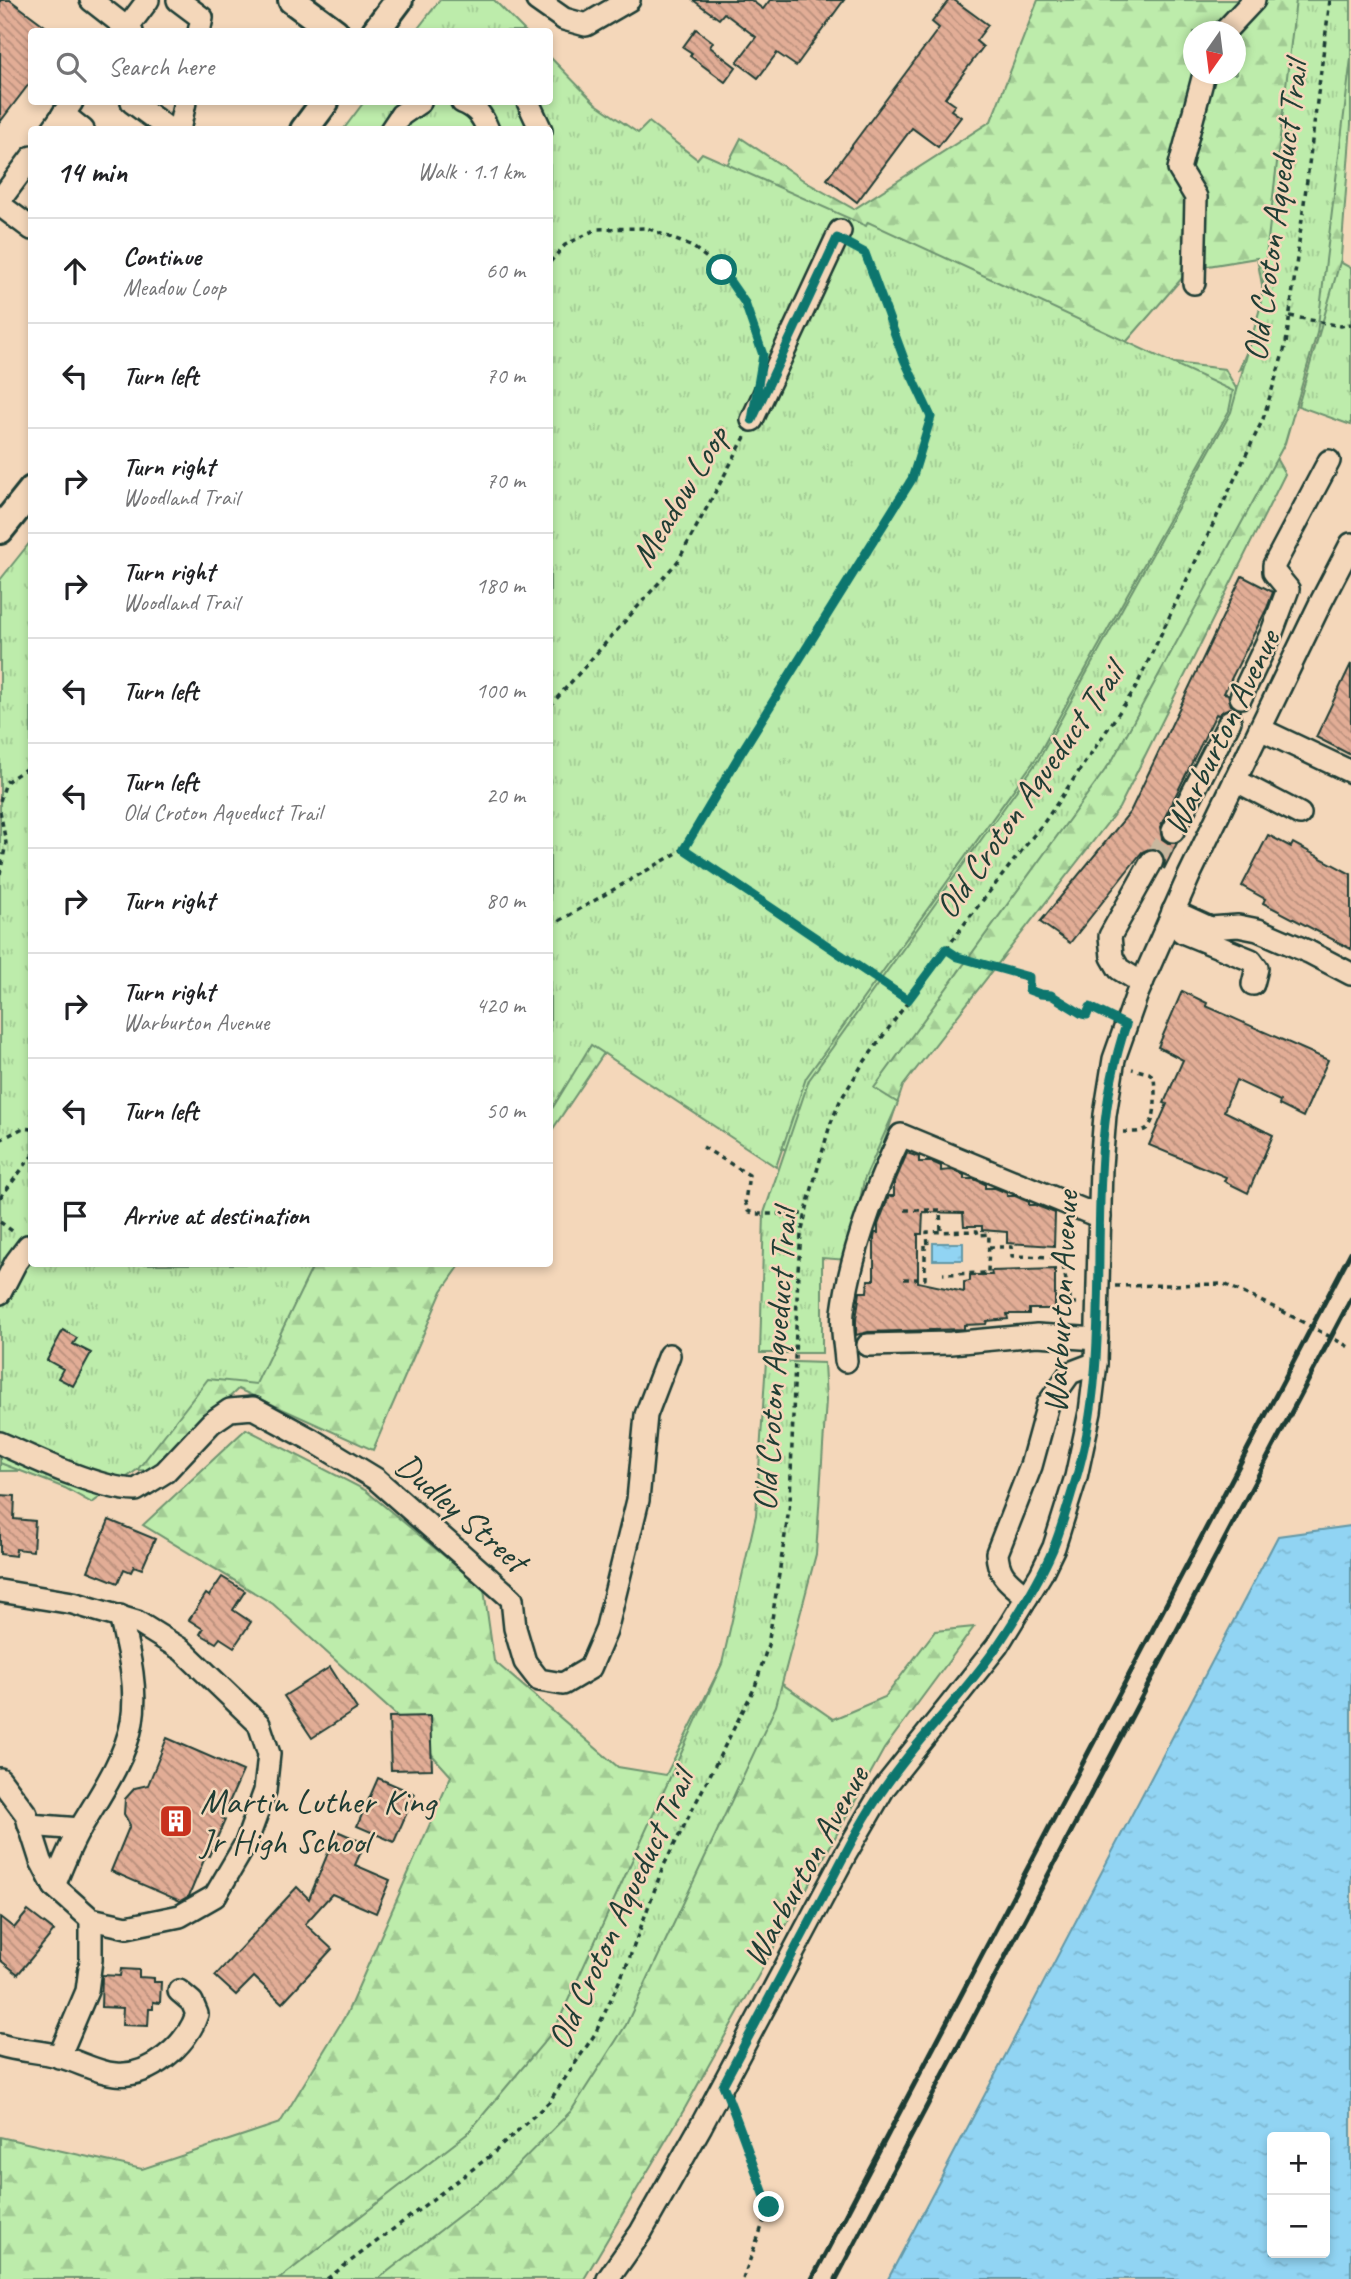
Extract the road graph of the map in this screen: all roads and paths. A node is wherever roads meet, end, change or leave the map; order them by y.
1 (91, 0) edge
2 (148, 0) edge
3 (178, 0) edge
4 (292, 0) edge
5 (399, 0) edge
6 (537, 0) edge
7 (629, 0) edge
8 (1254, 0) edge
9 (1330, 0) edge
10 (1234, 21) edge
11 (126, 28) edge
12 (129, 28) edge
13 (200, 28) edge
14 (330, 28) edge
15 (378, 28) edge
16 (1201, 84) edge
17 (136, 105) edge
18 (184, 105) edge
19 (323, 105) edge
20 (416, 105) edge
21 (470, 105) edge
22 (529, 105) edge
23 (62, 115) edge
24 (77, 126) edge
25 (165, 126) edge
26 (180, 126) edge
27 (307, 126) edge
28 (394, 126) edge
29 (486, 126) edge
30 (539, 126) edge
31 (28, 163) edge
32 (0, 200) edge
33 (0, 205) edge
34 (28, 226) edge
35 (838, 235) joint
36 (553, 259) edge
37 (1194, 283) dead end
38 (1290, 316) junction
39 (1351, 324) edge
40 (763, 355) dead end
41 (752, 420) joint
42 (1328, 461) dead end
43 (28, 495) edge
44 (0, 530) edge
45 (1351, 544) edge
46 (1241, 696) dead end
47 (553, 702) edge
48 (1230, 721) dead end
49 (1260, 729) junction
50 (28, 765) edge
51 (1351, 772) edge
52 (1235, 780) junction
53 (0, 801) edge
54 (0, 811) edge
55 (1300, 814) dead end
56 (1173, 831) tunnel mouth
57 (684, 849) junction
58 (1152, 861) tunnel mouth
59 (0, 874) edge
60 (1170, 918) junction
61 (553, 924) edge
62 (946, 949) junction
63 (1351, 974) edge
64 (1142, 983) junction
65 (1253, 984) dead end
66 (908, 1000) junction
67 (1126, 1025) junction
68 (1132, 1069) dead end
69 (28, 1129) edge
70 (1123, 1132) dead end
71 (0, 1140) edge
72 (703, 1147) dead end
73 (28, 1161) edge
74 (0, 1198) edge
75 (905, 1210) dead end
76 (806, 1214) junction
77 (1100, 1217) junction
78 (940, 1231) junction
79 (28, 1246) edge
80 (989, 1247) junction
81 (943, 1274) dead end
82 (904, 1279) dead end
83 (1099, 1286) junction
84 (0, 1293) edge
85 (1083, 1303) dead end
86 (1097, 1339) junction
87 (868, 1345) dead end
88 (1351, 1348) edge
89 (669, 1355) dead end
90 (846, 1361) dead end
91 (1096, 1363) junction
92 (0, 1443) edge
93 (0, 1591) edge
94 (1027, 1597) junction
95 (120, 1616) junction
96 (0, 1779) edge
97 (29, 1825) junction
98 (80, 1829) junction
99 (54, 1886) junction
100 (91, 1919) junction
101 (179, 1991) dead end
102 (0, 2045) edge
103 (59, 2057) junction
104 (723, 2085) junction
105 (327, 2279) edge
106 (608, 2279) edge
107 (743, 2279) edge

1 - 11 street
2 - 12 street
3 - 13 street
4 - 14 main road
5 - 15 main road
6 - 7 street
8 - 10 street
9 - 38 path, Old Croton Aqueduct Trail
16 - 37 street
17 - 25 street
18 - 26 street
19 - 27 main road
20 - 28 street
21 - 29 street
22 - 30 street
23 - 24 street
31 - 32 street
33 - 34 street
35 - 41 street
35 - 57 path
36 - 40 path
38 - 39 path
38 - 62 path, Old Croton Aqueduct Trail
41 - 47 path, Meadow Loop
42 - 46 street
43 - 44 main road
45 - 49 street, Warburton Avenue
48 - 56 street
49 - 51 street
49 - 52 street, Warburton Avenue
50 - 53 path
52 - 55 street
52 - 60 street, Warburton Avenue
54 - 59 path
57 - 61 path
57 - 66 path
58 - 64 street
60 - 63 street
60 - 64 street, Warburton Avenue
60 - 65 street
62 - 66 path, Old Croton Aqueduct Trail
62 - 67 path
64 - 67 street, Warburton Avenue
66 - 76 path, Old Croton Aqueduct Trail
67 - 77 street, Warburton Avenue
68 - 70 path
69 - 71 path
72 - 76 path
73 - 74 path
75 - 78 path
76 - 105 path, Old Croton Aqueduct Trail
77 - 83 street, Warburton Avenue
77 - 90 street
78 - 80 path
78 - 82 path
79 - 84 street
80 - 81 path
80 - 85 path
83 - 86 street, Warburton Avenue
83 - 88 path, bridge
86 - 87 street
86 - 91 street, Warburton Avenue
89 - 92 street, Dudley Street
91 - 94 street, Warburton Avenue
91 - 94 street
93 - 95 street
94 - 104 street, Warburton Avenue
95 - 98 street
95 - 100 street
96 - 97 street
97 - 98 street
97 - 99 street
98 - 99 street
99 - 100 street
100 - 103 street
101 - 103 street
102 - 103 street
104 - 106 street, Warburton Avenue
104 - 107 path

